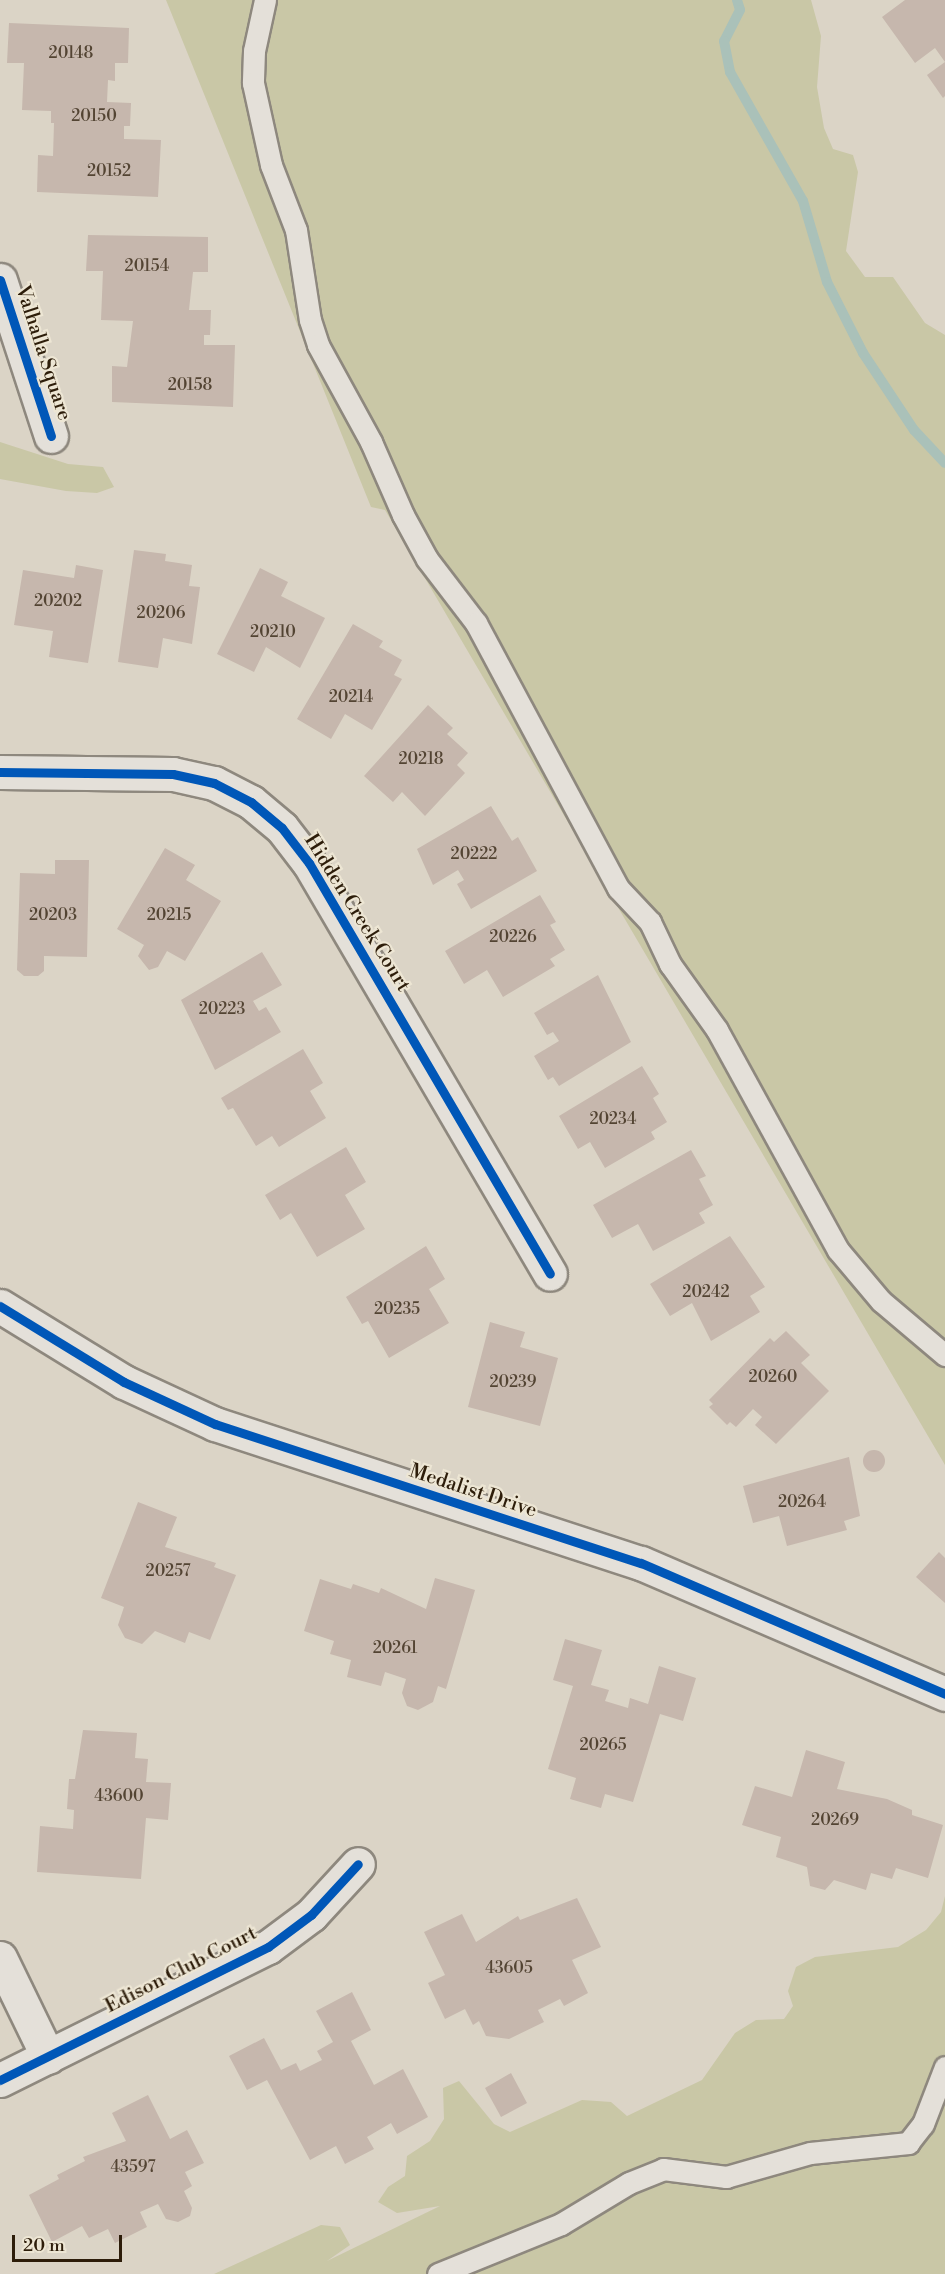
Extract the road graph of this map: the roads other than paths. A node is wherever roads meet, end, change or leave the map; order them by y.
1 (265, 0) edge
2 (0, 280) edge
3 (51, 436) dead end
4 (0, 772) edge
5 (550, 1274) dead end
6 (0, 1306) edge
7 (945, 1355) edge
8 (945, 1694) edge
9 (358, 1864) dead end
10 (0, 1958) edge
11 (48, 2056) junction
12 (945, 2067) edge
13 (0, 2080) edge
14 (438, 2274) edge

1 - 7 lane
2 - 3 street, Valhalla Square
4 - 5 street, Hidden Creek Court
6 - 8 street, Medalist Drive
9 - 11 street, Edison Club Court
10 - 11 street
11 - 13 street, Edison Club Court
12 - 14 lane

